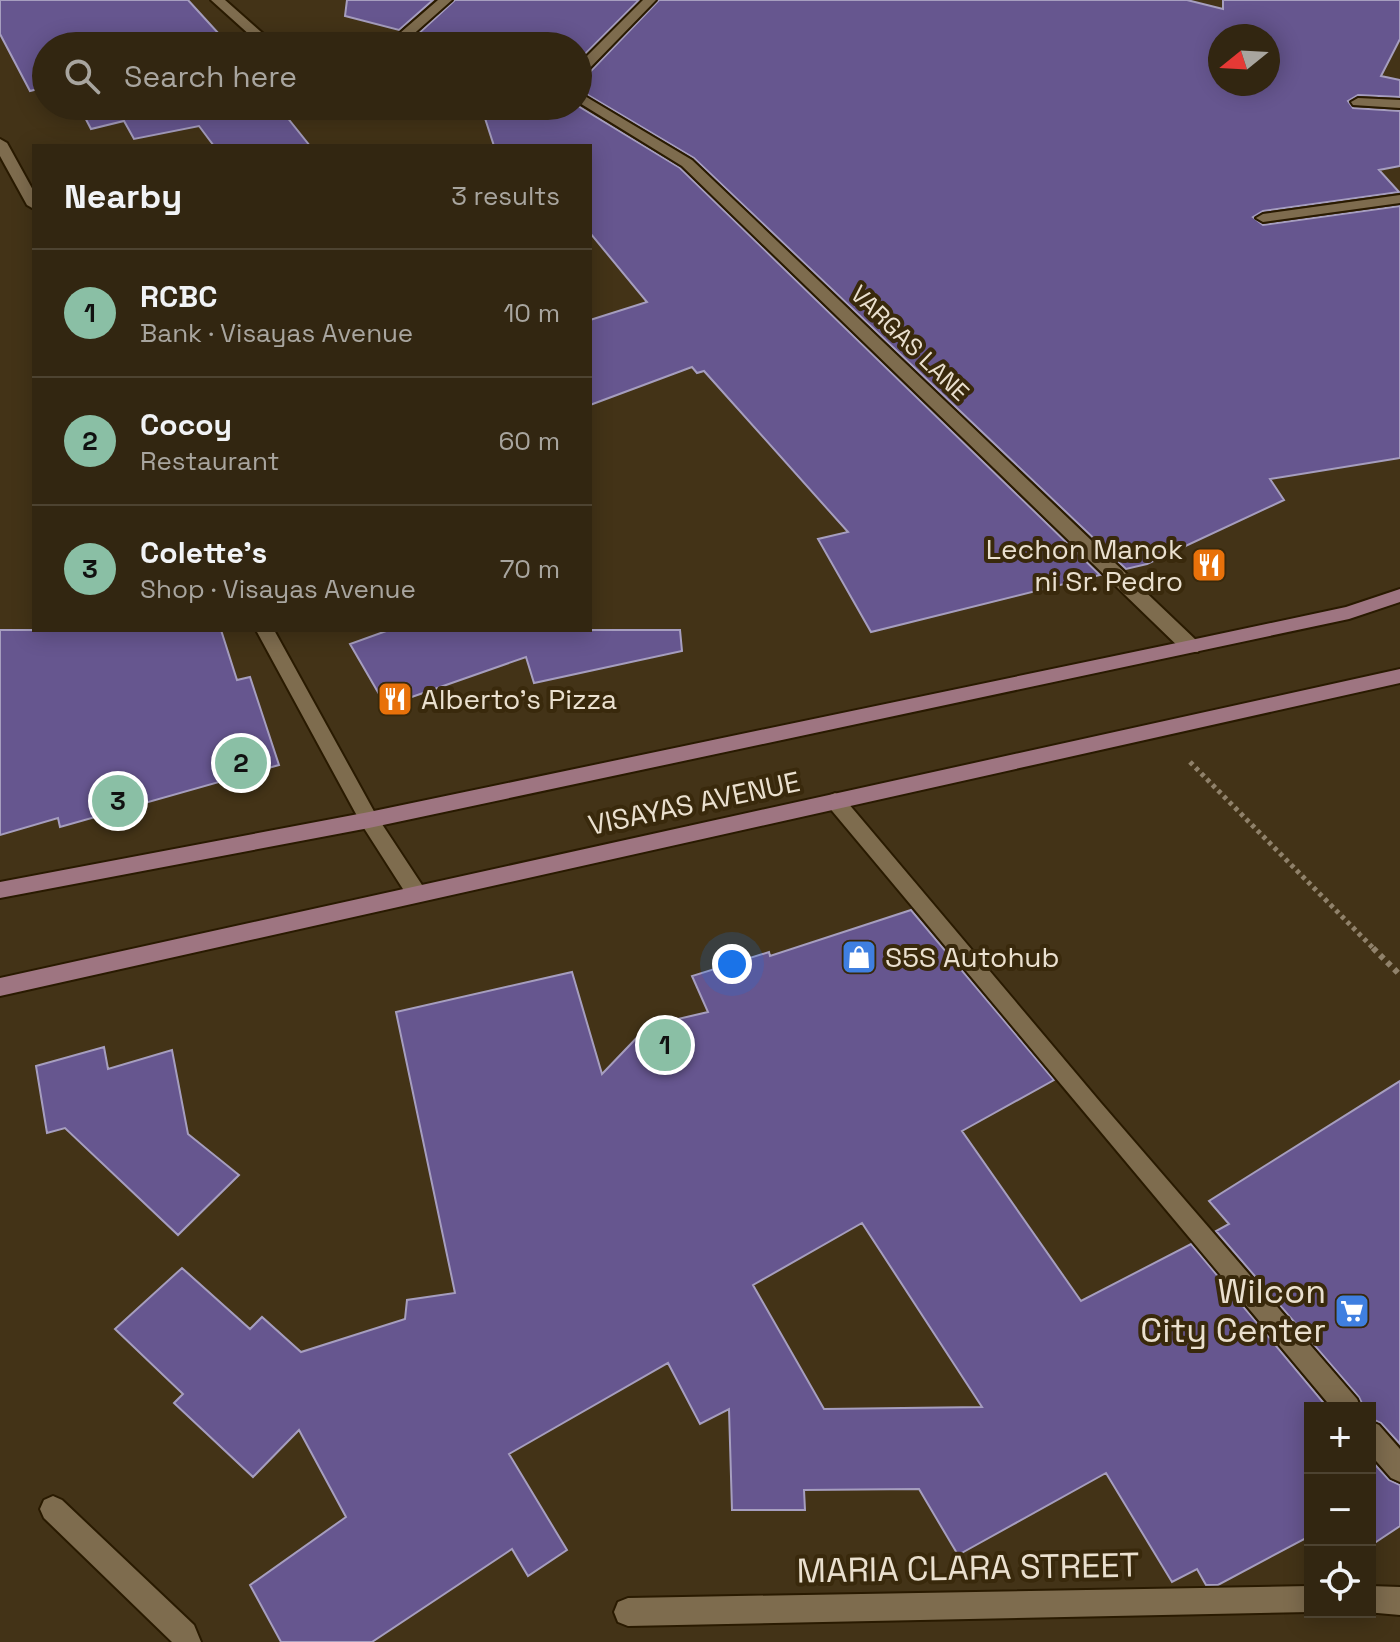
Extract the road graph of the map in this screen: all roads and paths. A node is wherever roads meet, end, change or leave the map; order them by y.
1 (217, 0) edge
2 (446, 0) edge
3 (650, 0) edge
4 (254, 32) edge
5 (408, 32) edge
6 (592, 58) edge
7 (1358, 102) dead end
8 (1400, 104) edge
9 (592, 105) edge
10 (0, 143) edge
11 (1400, 199) edge
12 (32, 201) edge
13 (1263, 218) dead end
14 (1400, 595) edge
15 (266, 632) edge
16 (1191, 647) junction
17 (1400, 676) edge
18 (1159, 730) junction
19 (835, 801) junction
20 (369, 820) junction
21 (0, 890) edge
22 (417, 894) junction
23 (1400, 975) edge
24 (0, 987) edge
25 (1343, 1402) edge
26 (1376, 1441) edge
27 (1400, 1469) edge
28 (53, 1509) dead end
29 (1304, 1599) edge
30 (1376, 1600) edge
31 (1400, 1601) edge
32 (628, 1612) dead end
33 (187, 1642) edge

1 - 4 street
2 - 5 street
3 - 6 street
7 - 8 street
9 - 16 street, VARGAS LANE
10 - 12 street
11 - 13 street
14 - 16 main road, VISAYAS AVENUE
15 - 20 street
16 - 20 main road, VISAYAS AVENUE
17 - 18 main road, VISAYAS AVENUE
18 - 19 main road, VISAYAS AVENUE
18 - 23 path
19 - 22 main road, VISAYAS AVENUE
19 - 25 street
20 - 21 main road, VISAYAS AVENUE
20 - 22 street
22 - 24 main road, VISAYAS AVENUE
26 - 27 street
28 - 33 street
29 - 32 street, MARIA CLARA STREET
30 - 31 street

